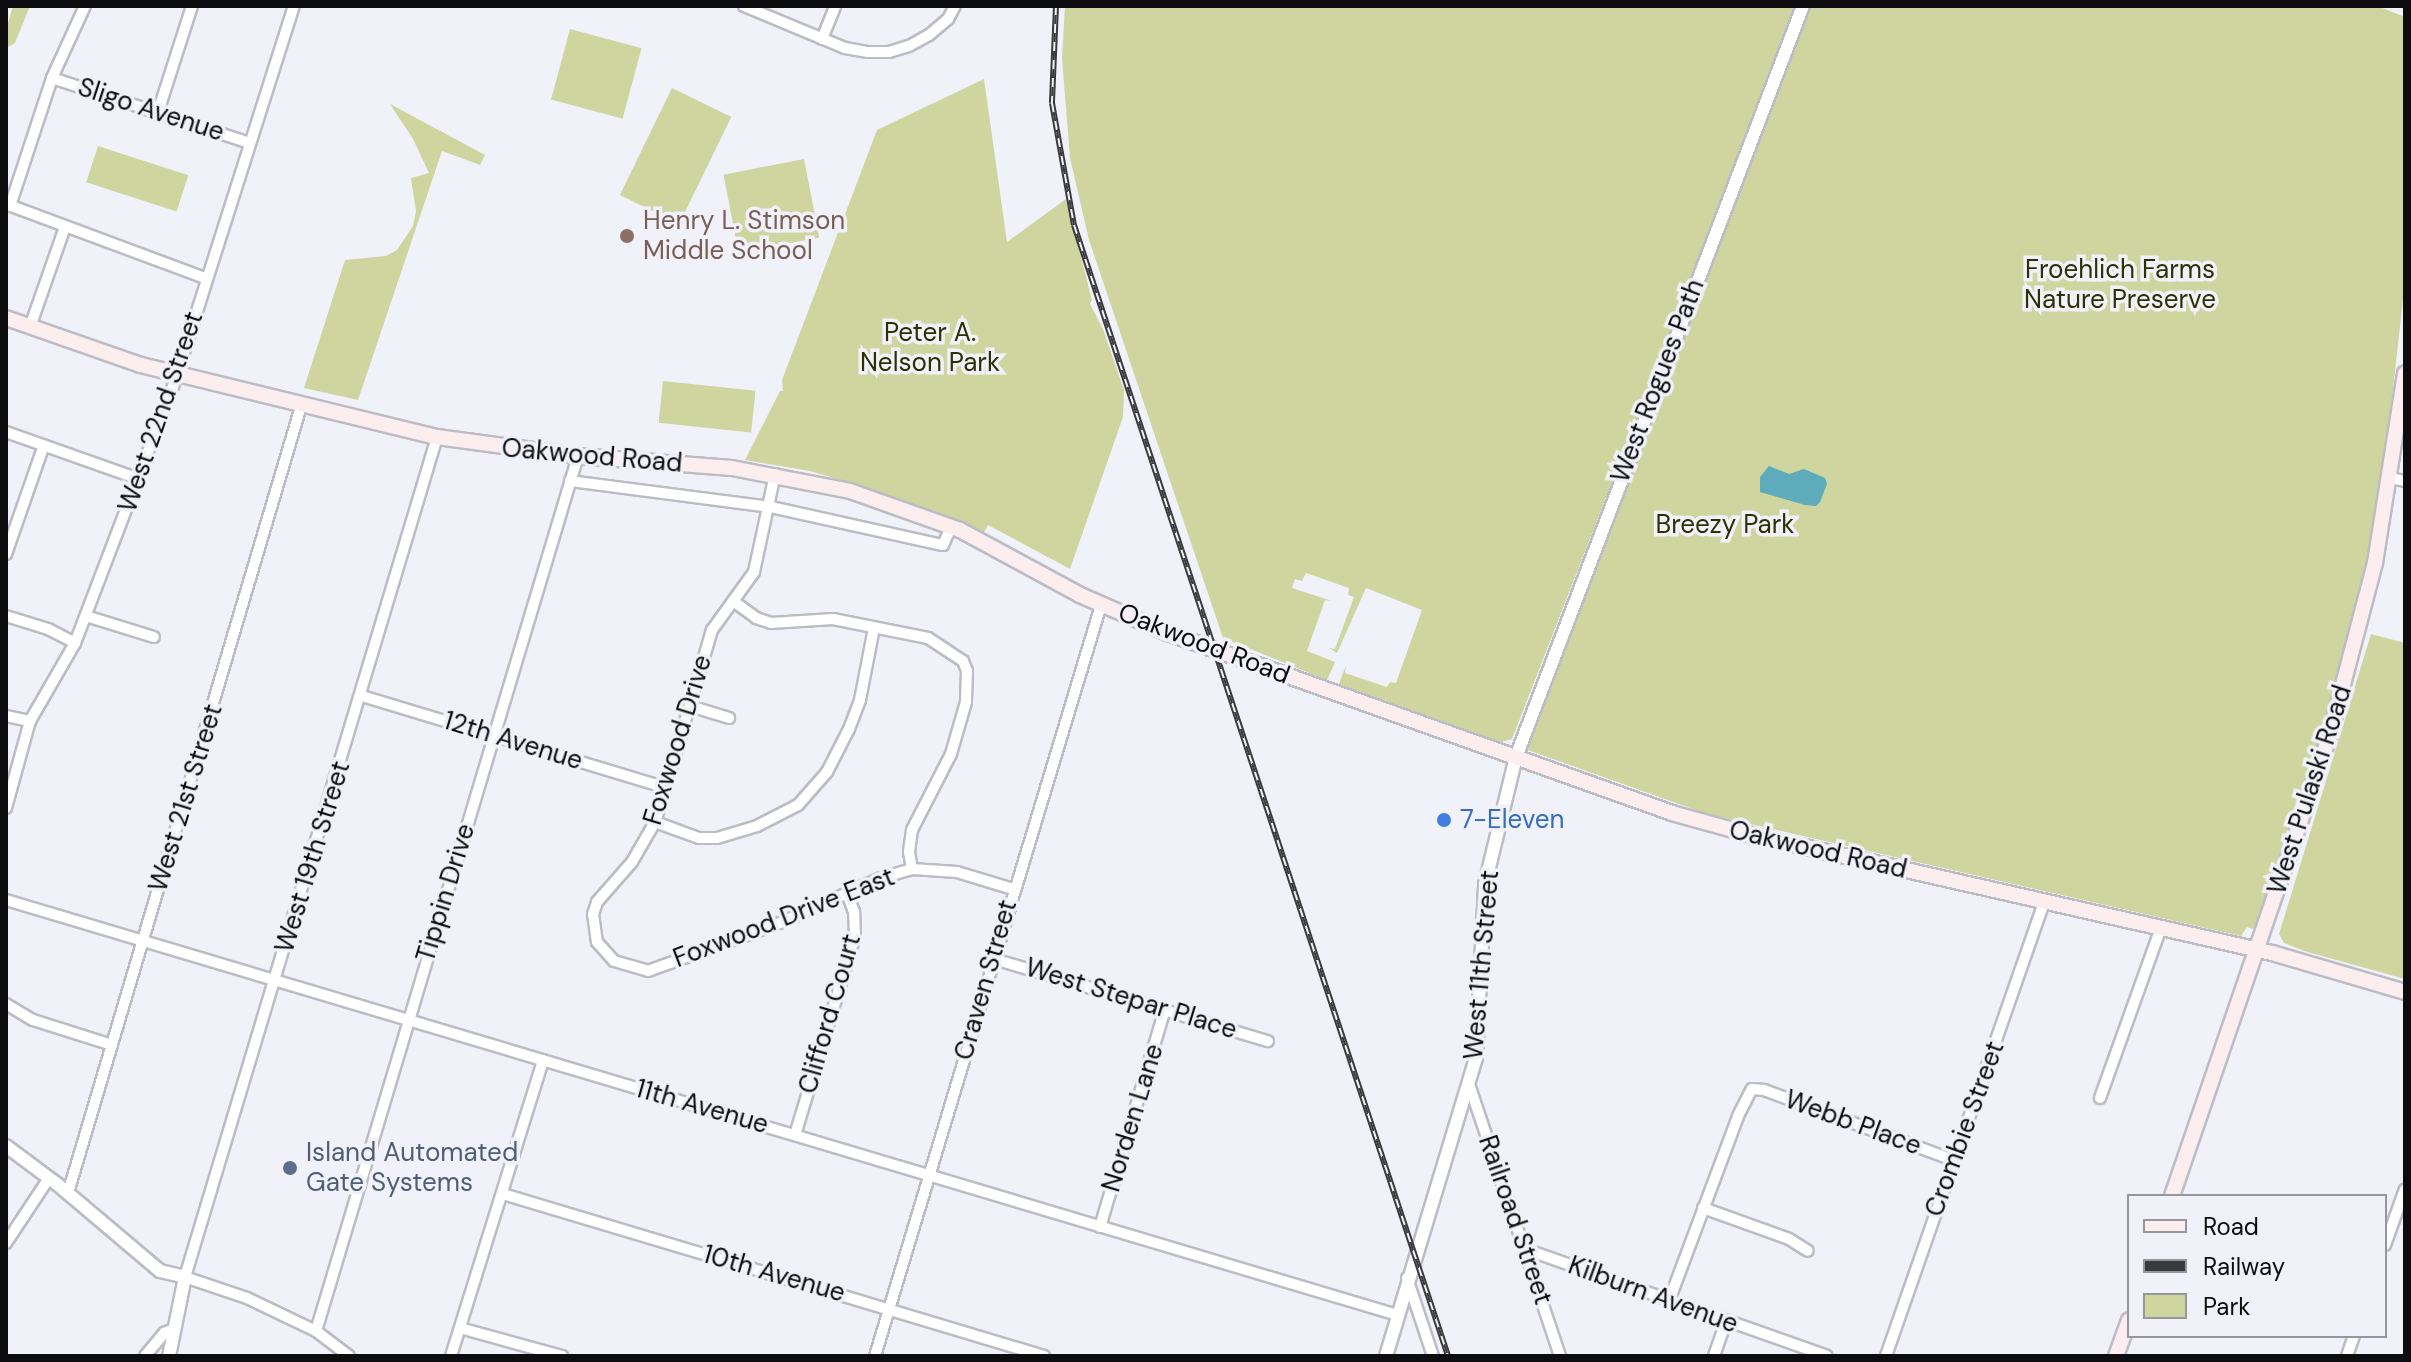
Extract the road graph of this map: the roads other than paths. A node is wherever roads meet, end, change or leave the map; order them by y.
1 (85, 6) edge
2 (192, 6) edge
3 (294, 6) edge
4 (744, 6) edge
5 (835, 6) edge
6 (955, 6) edge
7 (1803, 6) edge
8 (822, 39) junction
9 (52, 78) junction
10 (158, 112) junction
11 (250, 143) junction
12 (8, 205) edge
13 (65, 227) junction
14 (205, 278) junction
15 (6, 318) edge
16 (30, 327) junction
17 (2405, 373) edge
18 (177, 374) junction
19 (302, 403) junction
20 (6, 432) edge
21 (437, 437) junction
22 (44, 445) junction
23 (578, 456) junction
24 (775, 474) junction
25 (139, 479) junction
26 (2398, 479) edge
27 (570, 481) junction
28 (771, 507) junction
29 (951, 527) junction
30 (6, 554) edge
31 (733, 601) junction
32 (1101, 605) junction
33 (6, 616) edge
34 (86, 616) junction
35 (874, 628) junction
36 (154, 637) dead end
37 (75, 643) junction
38 (362, 696) junction
39 (690, 706) junction
40 (6, 716) edge
41 (729, 718) dead end
42 (30, 721) junction
43 (493, 734) junction
44 (1516, 757) junction
45 (664, 787) junction
46 (6, 808) edge
47 (655, 822) junction
48 (912, 869) junction
49 (1013, 889) junction
50 (847, 893) junction
51 (6, 900) edge
52 (2044, 902) junction
53 (2161, 928) junction
54 (142, 941) junction
55 (2258, 950) junction
56 (994, 959) junction
57 (648, 971) joint
58 (276, 980) junction
59 (2405, 992) edge
60 (6, 1004) edge
61 (1165, 1009) junction
62 (409, 1020) junction
63 (1268, 1041) dead end
64 (112, 1045) junction
65 (543, 1060) junction
66 (1469, 1084) junction
67 (2100, 1098) dead end
68 (795, 1135) junction
69 (6, 1146) edge
70 (1953, 1160) junction
71 (928, 1174) junction
72 (49, 1178) junction
73 (2405, 1189) edge
74 (68, 1193) junction
75 (503, 1194) junction
76 (2173, 1194) edge
77 (1703, 1208) junction
78 (1100, 1227) junction
79 (2387, 1239) edge
80 (6, 1243) edge
81 (1525, 1249) junction
82 (1808, 1251) dead end
83 (185, 1277) junction
84 (1407, 1278) junction
85 (1669, 1301) junction
86 (889, 1308) junction
87 (1397, 1315) junction
88 (1726, 1321) junction
89 (2127, 1326) edge
90 (460, 1328) junction
91 (174, 1329) junction
92 (316, 1331) junction
93 (145, 1356) edge
94 (169, 1356) edge
95 (349, 1356) edge
96 (451, 1356) edge
97 (562, 1356) edge
98 (875, 1356) edge
99 (1044, 1356) edge
100 (1386, 1356) edge
101 (1433, 1356) edge
102 (1560, 1356) edge
103 (1714, 1356) edge
104 (1827, 1356) edge
105 (1886, 1356) edge
106 (2116, 1356) edge

1 - 9 street
2 - 10 street
3 - 11 street, West 22nd Street
4 - 8 street
5 - 8 street
6 - 8 street
7 - 44 street, West Rogues Path
9 - 10 street, Sligo Avenue
9 - 12 street
10 - 11 street, Sligo Avenue
11 - 14 street, West 22nd Street
12 - 13 street
13 - 14 street
13 - 16 street
14 - 18 street, West 22nd Street
15 - 16 main road, Oakwood Road
16 - 18 main road, Oakwood Road
17 - 26 main road, West Pulaski Road
18 - 19 main road, Oakwood Road
18 - 25 street, West 22nd Street
19 - 21 main road, Oakwood Road
19 - 54 street, West 21st Street
20 - 22 street
21 - 23 main road, Oakwood Road
21 - 38 street, West 19th Street
22 - 25 street
22 - 30 street
23 - 24 main road, Oakwood Road
23 - 27 street, Tippin Drive
24 - 28 street, Foxwood Drive
24 - 29 main road, Oakwood Road
25 - 34 street, West 22nd Street
26 - 55 main road, West Pulaski Road
27 - 28 street
27 - 43 street, Tippin Drive
28 - 29 street
28 - 31 street, Foxwood Drive
29 - 32 main road, Oakwood Road
31 - 35 street
31 - 39 street, Foxwood Drive
32 - 44 main road, Oakwood Road
32 - 49 street, Craven Street
33 - 37 street
34 - 36 street
34 - 37 street, West 22nd Street
35 - 47 street
35 - 48 street
37 - 42 street, West 22nd Street
38 - 43 street, 12th Avenue
38 - 58 street, West 19th Street
39 - 41 street
39 - 45 street, Foxwood Drive
40 - 42 street
42 - 46 street, West 22nd Street
43 - 45 street, 12th Avenue
43 - 62 street, Tippin Drive
44 - 52 main road, Oakwood Road
44 - 66 street, West 11th Street
45 - 47 street, Foxwood Drive
47 - 57 street, Foxwood Drive
48 - 49 street, Foxwood Drive East
48 - 50 street, Foxwood Drive East
49 - 56 street, Craven Street
50 - 57 street, Foxwood Drive East
50 - 68 street, Clifford Court
51 - 54 street, 11th Avenue
52 - 53 main road, Oakwood Road
52 - 70 street, Crombie Street
53 - 55 main road, Oakwood Road
53 - 67 street
54 - 58 street, 11th Avenue
54 - 64 street, West 21st Street
55 - 59 main road, Oakwood Road
55 - 76 main road, West Pulaski Road
56 - 61 street, West Stepar Place
56 - 71 street, Craven Street
58 - 62 street, 11th Avenue
58 - 83 street, West 19th Street
60 - 64 street
61 - 63 street, West Stepar Place
61 - 78 street, Norden Lane
62 - 65 street, 11th Avenue
62 - 92 street, Tippin Drive
64 - 74 street, West 21st Street
65 - 68 street, 11th Avenue
65 - 75 street
66 - 81 street, Railroad Street
66 - 84 street, West 11th Street
68 - 71 street, 11th Avenue
69 - 72 street
70 - 77 street, Webb Place
70 - 105 street, Crombie Street
71 - 78 street, 11th Avenue
71 - 86 street, Craven Street
72 - 74 street
72 - 80 street
73 - 79 street
74 - 83 street
75 - 86 street, 10th Avenue
75 - 90 street
77 - 82 street
77 - 85 street
78 - 87 street, 11th Avenue
81 - 85 street, Kilburn Avenue
81 - 102 street, Railroad Street
83 - 91 street
83 - 92 street
84 - 87 street, West 11th Street
84 - 101 street
85 - 88 street, Kilburn Avenue
86 - 98 street, Craven Street
86 - 99 street, 10th Avenue
87 - 100 street, West 11th Street
88 - 103 street
88 - 104 street, Kilburn Avenue
89 - 106 main road
90 - 96 street
90 - 97 street
91 - 93 street
91 - 94 street
92 - 95 street

